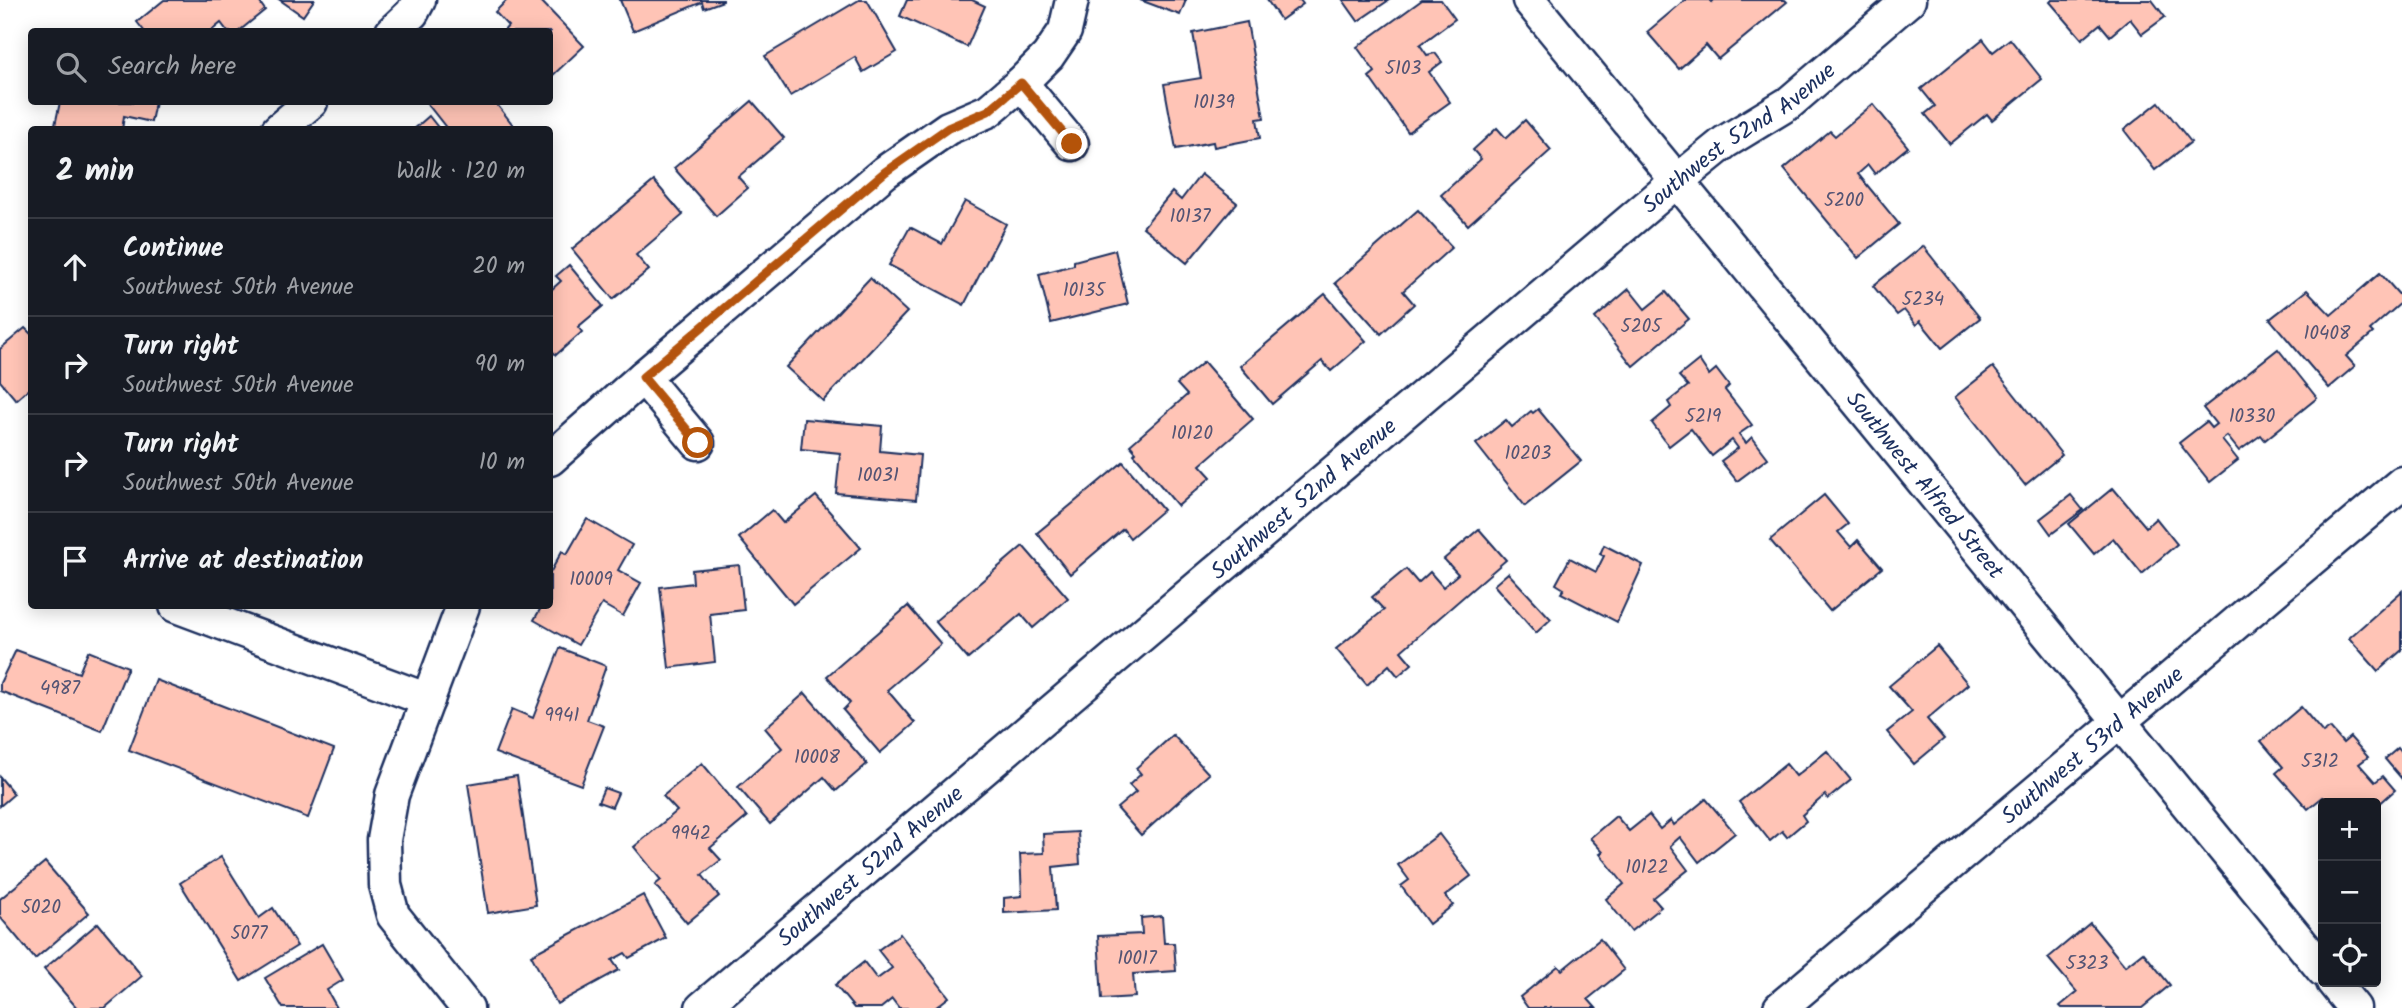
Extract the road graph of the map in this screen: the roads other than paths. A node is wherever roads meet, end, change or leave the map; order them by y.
1 (419, 0) edge
2 (1072, 0) edge
3 (1529, 0) edge
4 (1909, 0) edge
5 (395, 28) edge
6 (1021, 83) junction
7 (307, 105) edge
8 (283, 126) edge
9 (1072, 144) dead end
10 (1677, 181) junction
11 (643, 377) junction
12 (698, 443) dead end
13 (553, 456) edge
14 (2402, 483) edge
15 (184, 609) edge
16 (463, 609) edge
17 (428, 700) junction
18 (2119, 722) junction
19 (2318, 964) edge
20 (2337, 987) edge
21 (467, 1008) edge
22 (702, 1008) edge
23 (1780, 1008) edge
24 (2354, 1008) edge

1 - 5 street
2 - 6 street
3 - 10 street, Southwest Alfred Street
4 - 10 street, Southwest 52nd Avenue
6 - 9 street
6 - 11 street
7 - 8 street
10 - 18 street, Southwest Alfred Street
10 - 22 street, Southwest 52nd Avenue
11 - 12 street
11 - 13 street
14 - 18 street, Southwest 53rd Avenue
15 - 17 street
16 - 17 street
17 - 21 street
18 - 19 street, Southwest Alfred Street
18 - 23 street, Southwest 53rd Avenue
20 - 24 street

